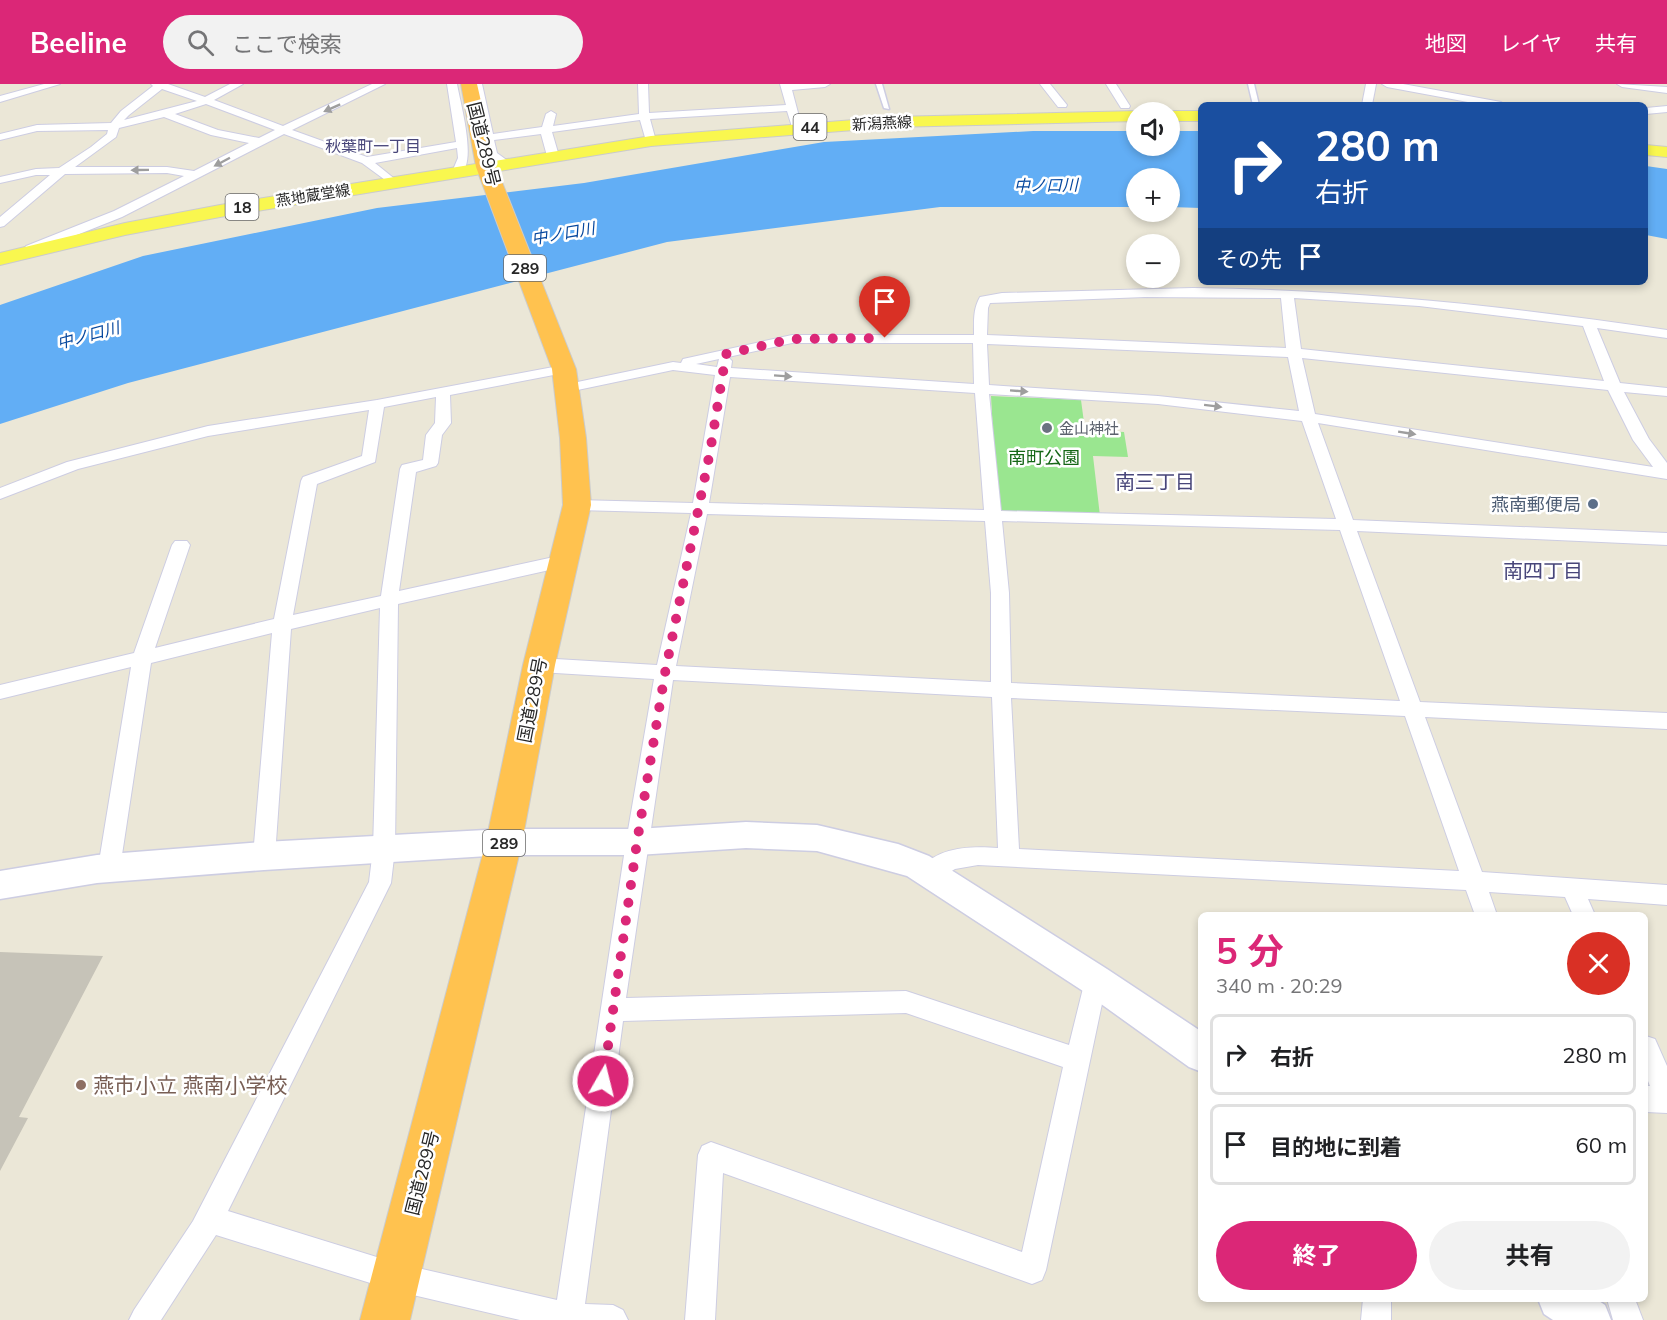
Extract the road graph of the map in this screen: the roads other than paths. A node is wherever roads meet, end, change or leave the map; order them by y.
1 (56, 84) edge
2 (196, 84) edge
3 (238, 84) edge
4 (381, 84) edge
5 (452, 84) edge
6 (469, 84) edge
7 (477, 84) edge
8 (643, 84) edge
9 (825, 84) edge
10 (879, 84) edge
11 (1045, 84) edge
12 (1112, 84) edge
13 (1251, 84) edge
14 (1371, 84) edge
15 (1387, 84) edge
16 (1622, 84) edge
17 (160, 85) edge
18 (785, 85) edge
19 (1667, 90) edge
20 (183, 92) junction
21 (0, 99) edge
22 (205, 100) junction
23 (1255, 102) edge
24 (1368, 102) edge
25 (1485, 102) edge
26 (1126, 104) edge
27 (1062, 105) dead end
28 (791, 108) junction
29 (887, 108) dead end
30 (1667, 109) edge
31 (1126, 111) edge
32 (1648, 111) edge
33 (165, 114) junction
34 (551, 114) dead end
35 (1180, 116) edge
36 (1198, 116) edge
37 (644, 117) junction
38 (114, 126) junction
39 (797, 128) junction
40 (283, 130) junction
41 (546, 131) junction
42 (0, 136) edge
43 (488, 138) junction
44 (651, 141) junction
45 (262, 142) junction
46 (462, 144) junction
47 (1648, 150) edge
48 (1667, 152) edge
49 (553, 156) junction
50 (366, 161) junction
51 (494, 169) junction
52 (62, 171) junction
53 (458, 172) junction
54 (198, 175) junction
55 (0, 180) edge
56 (392, 182) junction
57 (0, 223) edge
58 (1, 259) edge
59 (1287, 294) junction
60 (1588, 322) junction
61 (1667, 334) edge
62 (980, 339) junction
63 (1294, 353) junction
64 (726, 354) junction
65 (673, 366) junction
66 (564, 372) junction
67 (724, 372) junction
68 (1615, 387) junction
69 (981, 388) junction
70 (443, 391) junction
71 (1667, 392) edge
72 (377, 404) junction
73 (1308, 417) junction
74 (1667, 474) edge
75 (0, 494) edge
76 (577, 505) junction
77 (700, 508) junction
78 (993, 514) junction
79 (1347, 525) junction
80 (1667, 539) edge
81 (181, 545) dead end
82 (563, 561) junction
83 (390, 600) junction
84 (282, 624) junction
85 (142, 657) junction
86 (538, 665) junction
87 (665, 673) junction
88 (1001, 689) junction
89 (0, 692) edge
90 (1413, 708) junction
91 (1667, 721) edge
92 (504, 842) junction
93 (637, 842) junction
94 (384, 849) junction
95 (264, 856) junction
96 (1010, 857) junction
97 (109, 868) junction
98 (930, 874) junction
99 (1473, 881) junction
100 (0, 885) edge
101 (1572, 888) junction
102 (1667, 895) edge
103 (1485, 912) edge
104 (1583, 912) edge
105 (1095, 980) junction
106 (613, 1010) junction
107 (1198, 1051) edge
108 (1648, 1052) edge
109 (1078, 1060) junction
110 (1667, 1095) edge
111 (1648, 1099) edge
112 (1667, 1100) edge
113 (209, 1220) junction
114 (396, 1277) junction
115 (1377, 1302) edge
116 (1563, 1302) edge
117 (1622, 1302) edge
118 (568, 1319) edge
119 (144, 1320) edge
120 (385, 1320) edge
121 (613, 1320) edge
122 (700, 1320) edge
123 (1376, 1320) edge
124 (1590, 1320) edge
125 (1628, 1320) edge

1 - 21 street
2 - 20 street
3 - 22 street
4 -> 40 street
5 - 46 street
6 - 51 highway, 国道289号 / 289
7 - 43 street
8 - 37 street
9 - 18 street
10 - 29 lane
11 - 27 street
12 - 26 street
13 - 23 lane
14 - 24 street
15 - 25 street
16 - 19 street
17 - 20 street
17 - 38 street
18 - 28 street
20 - 22 street
22 - 33 street
22 - 40 street
28 - 37 street
28 - 39 street
30 - 32 street
31 - 39 main road, 新潟燕線 / 44
33 - 38 street
33 - 45 street
34 - 41 street
35 - 36 main road
37 - 41 street
37 - 44 street
38 - 42 street
38 - 52 street
39 - 44 main road, 新潟燕線 / 44
40 - 45 street
40 - 50 street
41 - 43 street
41 - 49 street
43 - 51 street
44 - 49 main road, 新潟燕線 / 44
45 -> 54 street
46 - 50 street
46 - 53 street
47 - 48 main road
49 - 51 main road, 新潟燕線 / 44
50 - 56 street
51 - 53 main road, 燕地蔵堂線 / 18
51 - 66 highway, 国道289号 / 289
54 -> 52 street
52 - 55 street
52 - 57 street
53 - 56 main road, 燕地蔵堂線 / 18
54 - 58 street
56 - 58 main road, 燕地蔵堂線 / 18
59 - 60 street
59 - 62 street
59 - 63 street
60 - 61 street
60 - 68 street
62 - 63 street
62 - 64 street
62 - 69 street
63 - 68 street
63 - 73 street
64 - 65 street
64 - 67 street
65 - 66 street
65 - 67 street
66 - 70 street
66 - 76 highway, 国道289号 / 289
67 -> 69 street
67 - 77 street
68 - 71 street
68 - 74 street
69 -> 73 street
69 - 78 street
70 - 72 street
70 - 83 street
72 - 75 street
72 - 84 street
73 -> 74 street
73 - 79 street
76 - 77 street
76 - 82 highway, 国道289号 / 289
77 - 78 street
77 - 87 street
78 - 79 street
78 - 88 street
79 - 80 street
79 - 90 street
81 - 85 street
82 - 83 street
82 - 86 highway, 国道289号 / 289
83 - 84 street
83 - 94 street
84 - 85 street
84 - 95 street
85 - 89 street
85 - 97 street
86 - 87 street
86 - 92 highway, 国道289号 / 289
87 - 88 street
87 - 93 street
88 - 90 street
88 - 96 street
90 - 91 street
90 - 99 street
92 - 93 street
92 - 94 street
92 - 114 highway, 国道289号 / 289
93 - 98 street
93 - 106 street
94 - 95 street
94 - 113 street
95 - 97 street
96 - 98 street
96 - 99 street
97 - 100 street
98 - 105 street
99 - 101 street
99 - 103 street
101 - 102 street
101 - 104 street
105 - 107 street
105 - 109 street
106 - 109 street
106 - 118 street
108 - 110 street
109 - 122 street
111 - 112 street
113 - 114 street
113 - 119 street
114 - 118 street
114 - 120 highway, 国道289号 / 289
115 - 123 street
116 - 124 street
117 - 125 street
118 - 121 street

